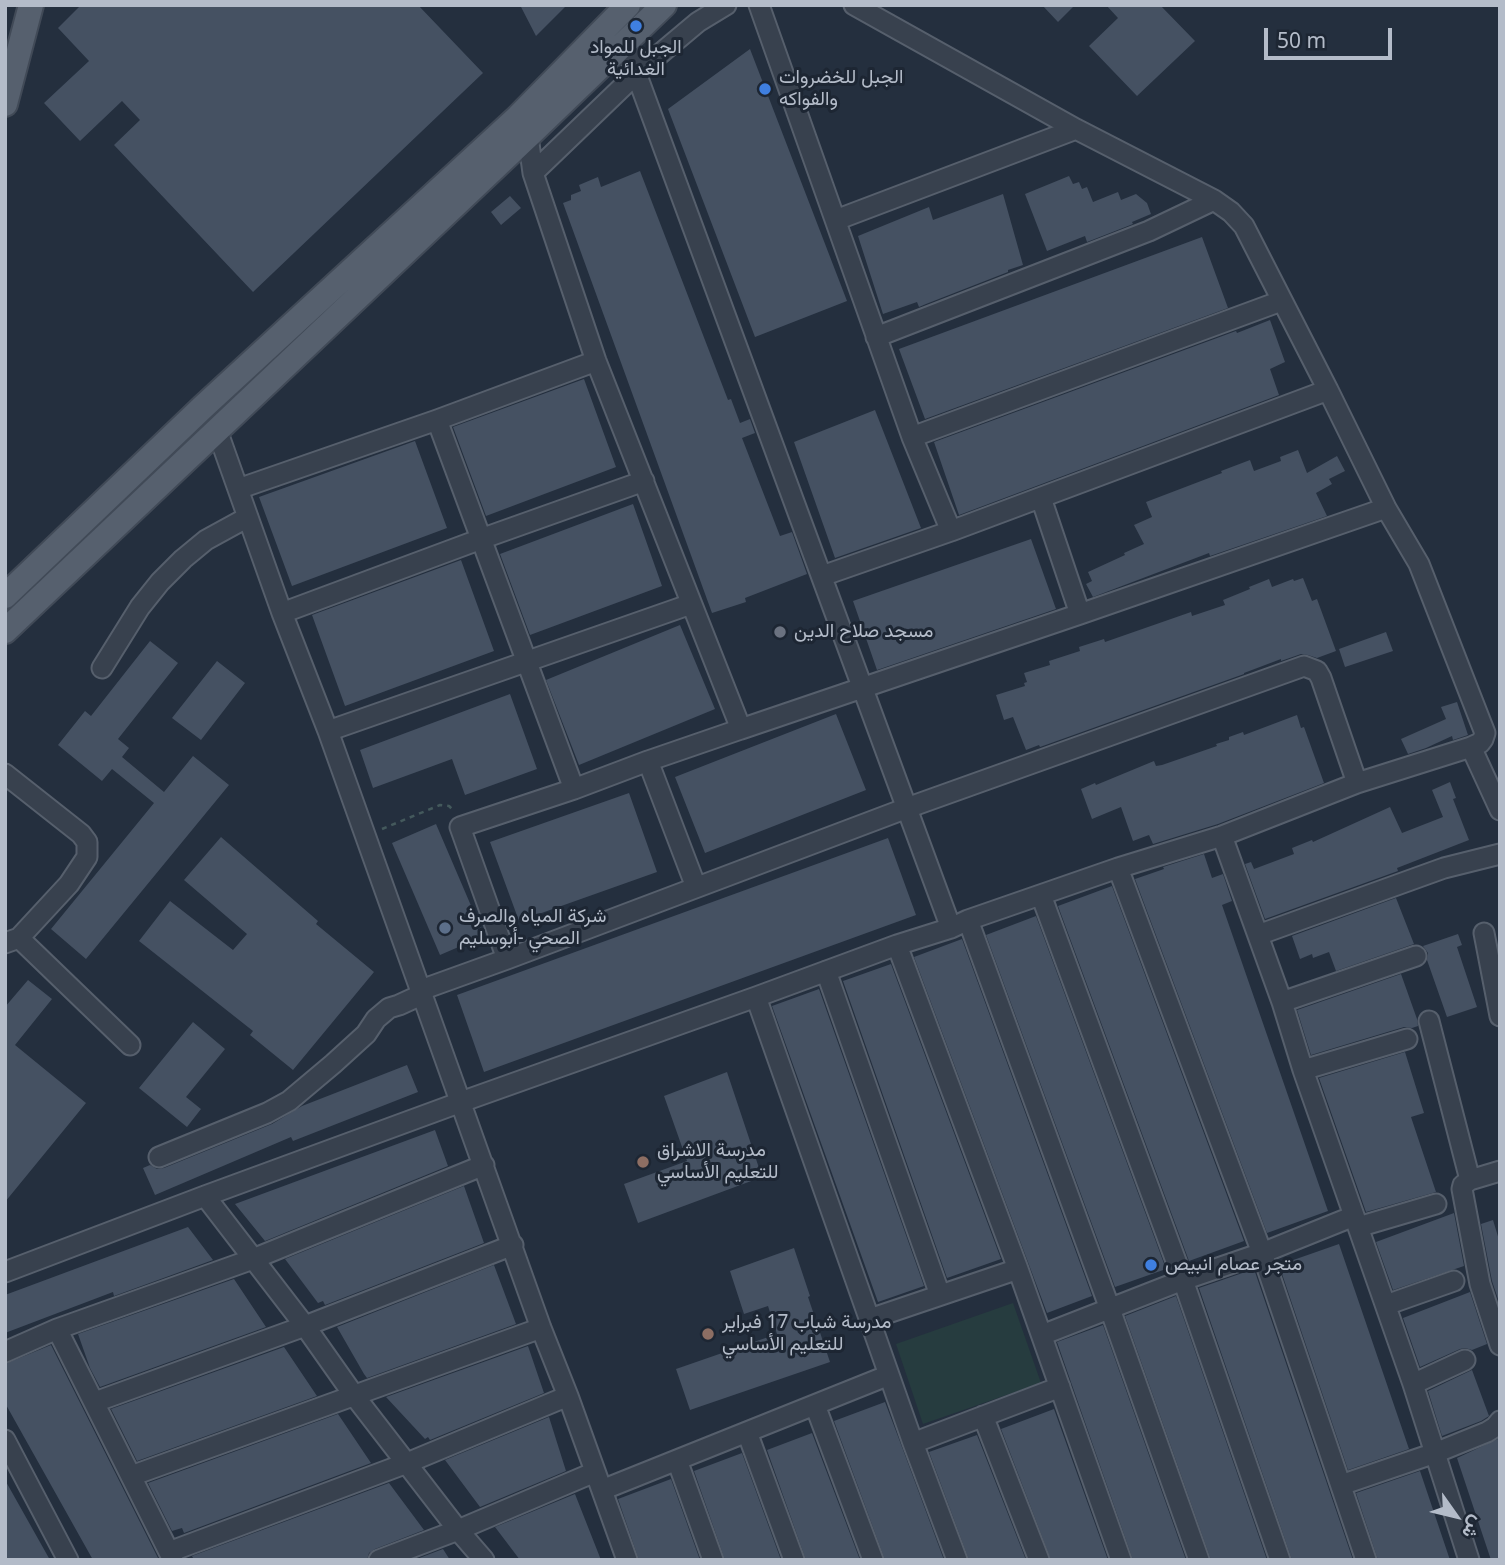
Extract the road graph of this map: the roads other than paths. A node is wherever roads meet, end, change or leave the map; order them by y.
1 (31, 5) edge
2 (628, 5) edge
3 (664, 5) edge
4 (726, 5) edge
5 (759, 5) edge
6 (854, 5) edge
7 (625, 43) junction
8 (636, 74) junction
9 (5, 104) edge
10 (523, 126) junction
11 (1076, 129) junction
12 (533, 173) junction
13 (1214, 200) junction
14 (836, 220) junction
15 (1281, 301) junction
16 (876, 337) junction
17 (596, 361) junction
18 (1328, 390) junction
19 (437, 420) junction
20 (217, 430) junction
21 (912, 437) junction
22 (644, 481) junction
23 (238, 489) junction
24 (1041, 498) junction
25 (1386, 508) junction
26 (248, 517) junction
27 (951, 531) junction
28 (481, 539) junction
29 (821, 576) junction
30 (5, 596) edge
31 (691, 604) junction
32 (282, 613) junction
33 (1080, 614) junction
34 (5, 631) edge
35 (527, 662) junction
36 (103, 668) dead end
37 (862, 687) junction
38 (741, 729) junction
39 (328, 731) junction
40 (1472, 747) junction
41 (648, 761) junction
42 (5, 774) edge
43 (1357, 783) junction
44 (573, 789) junction
45 (907, 808) junction
46 (1500, 810) edge
47 (1222, 836) junction
48 (1500, 854) edge
49 (1118, 868) junction
50 (695, 887) junction
51 (1041, 895) junction
52 (959, 924) junction
53 (1484, 933) dead end
54 (1258, 935) junction
55 (12, 941) edge
56 (897, 945) junction
57 (1416, 956) dead end
58 (507, 959) junction
59 (826, 971) junction
60 (422, 992) junction
61 (756, 997) junction
62 (1282, 1002) junction
63 (1500, 1016) edge
64 (1429, 1021) dead end
65 (1407, 1039) dead end
66 (130, 1045) dead end
67 (1303, 1070) junction
68 (461, 1102) junction
69 (159, 1157) dead end
70 (484, 1165) junction
71 (1500, 1171) edge
72 (1470, 1180) junction
73 (205, 1196) junction
74 (1436, 1204) dead end
75 (1356, 1222) junction
76 (513, 1245) junction
77 (1262, 1253) junction
78 (253, 1259) junction
79 (1018, 1269) junction
80 (5, 1272) edge
81 (1183, 1280) junction
82 (1454, 1281) dead end
83 (940, 1295) junction
84 (1386, 1305) junction
85 (1110, 1308) junction
86 (870, 1319) junction
87 (305, 1326) junction
88 (541, 1328) junction
89 (57, 1329) junction
90 (1042, 1335) junction
91 (1500, 1345) edge
92 (5, 1352) edge
93 (1465, 1360) dead end
94 (889, 1375) junction
95 (1413, 1384) junction
96 (1060, 1387) junction
97 (353, 1394) junction
98 (568, 1396) junction
99 (95, 1402) junction
100 (815, 1405) junction
101 (984, 1416) junction
102 (1500, 1421) edge
103 (747, 1432) junction
104 (5, 1440) edge
105 (913, 1443) junction
106 (1435, 1453) junction
107 (677, 1460) junction
108 (407, 1462) junction
109 (131, 1476) junction
110 (599, 1481) junction
111 (1341, 1485) junction
112 (458, 1531) junction
113 (171, 1556) edge
114 (68, 1560) edge
115 (379, 1560) edge
116 (484, 1560) edge
117 (627, 1560) edge
118 (713, 1560) edge
119 (794, 1560) edge
120 (873, 1560) edge
121 (957, 1560) edge
122 (1039, 1560) edge
123 (1121, 1560) edge
124 (1199, 1560) edge
125 (1280, 1560) edge
126 (1366, 1560) edge
127 (1469, 1560) edge

1 - 9 main road
2 - 10 main road
3 - 7 main road
4 - 8 street
5 - 14 street
6 - 11 street
7 - 8 street
7 - 10 main road
8 - 12 street
8 - 29 street
10 - 12 street
10 - 20 main road
10 - 30 main road
11 - 13 street
11 - 14 street
12 - 17 street
13 - 15 street
13 - 16 street
14 - 16 street
15 - 18 street
15 - 21 street
16 - 21 street
17 - 19 street
17 - 22 street
18 - 24 street
18 - 25 street
19 - 23 street
19 - 28 street
20 - 23 street
20 - 34 main road
21 - 27 street
22 - 28 street
22 - 31 street
23 - 26 street
24 - 27 street
24 - 33 street
25 - 33 street
25 - 40 street
26 - 32 street
26 - 36 street
27 - 29 street
28 - 32 street
28 - 35 street
29 - 37 street
31 - 35 street
31 - 38 street
32 - 39 street
33 - 37 street
35 - 39 street
35 - 44 street
37 - 38 street
37 - 45 street
38 - 41 street
39 - 60 street
40 - 43 street
40 - 46 street
41 - 44 street
41 - 50 street
42 - 55 street
43 - 45 street
43 - 47 street
44 - 58 street
45 - 50 street
45 - 52 street
47 - 49 street
47 - 54 street
48 - 54 street
49 - 51 street
49 - 77 street
50 - 58 street
51 - 52 street
51 - 81 street
52 - 56 street
52 - 85 street
53 - 63 street
54 - 62 street
55 - 66 street
56 - 59 street
56 - 79 street
57 - 62 street
58 - 60 street
59 - 61 street
59 - 83 street
60 - 68 street
60 - 69 street
61 - 68 street
61 - 86 street
62 - 67 street
64 - 72 street
65 - 67 street
67 - 75 street
68 - 70 street
68 - 73 street
70 - 76 street
70 - 78 street
71 - 72 street
72 - 91 street
73 - 78 street
73 - 80 street
74 - 75 street
75 - 77 street
75 - 84 street
76 - 87 street
76 - 88 street
77 - 81 street
77 - 111 street
78 - 87 street
78 - 89 street
79 - 83 street
79 - 90 street
81 - 85 street
81 - 125 street
82 - 84 street
83 - 86 street
84 - 95 street
85 - 90 street
85 - 124 street
86 - 94 street
87 - 97 street
87 - 99 street
88 - 97 street
88 - 98 street
89 - 92 street
89 - 99 street
90 - 96 street
93 - 95 street
94 - 100 street
94 - 105 street
95 - 106 street
96 - 101 street
96 - 123 street
97 - 108 street
97 - 109 street
98 - 108 street
98 - 110 street
99 - 109 street
100 - 103 street
100 - 120 street
101 - 105 street
101 - 122 street
102 - 106 street
103 - 107 street
103 - 119 street
104 - 114 street
105 - 121 street
106 - 111 street
106 - 127 street
107 - 110 street
107 - 118 street
108 - 112 street
108 - 113 street
109 - 113 street
110 - 112 street
110 - 117 street
111 - 126 street
112 - 115 street
112 - 116 street

